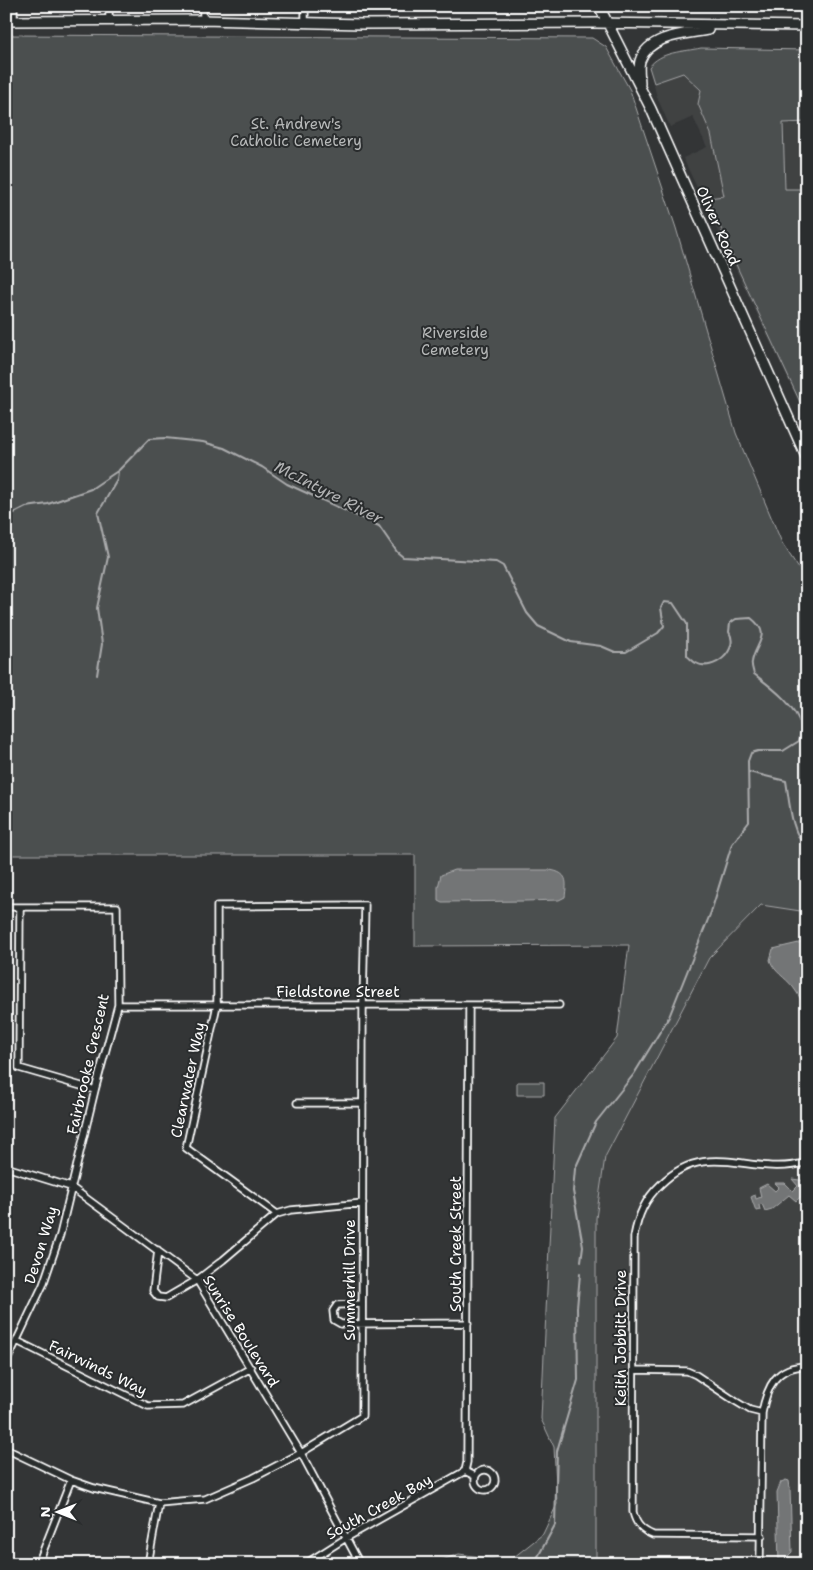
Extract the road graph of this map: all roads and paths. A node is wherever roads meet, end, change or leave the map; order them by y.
1 (14, 6) edge
2 (108, 6) edge
3 (203, 6) edge
4 (305, 6) edge
5 (599, 6) edge
6 (203, 20) junction
7 (10, 21) edge
8 (108, 21) junction
9 (305, 23) junction
10 (607, 24) junction
11 (724, 26) junction
12 (807, 26) edge
13 (640, 87) junction
14 (807, 459) edge
15 (217, 906) joint
16 (6, 907) edge
17 (20, 907) junction
18 (363, 1004) junction
19 (118, 1005) junction
20 (217, 1005) junction
21 (469, 1005) junction
22 (559, 1005) dead end
23 (95, 1090) junction
24 (297, 1103) dead end
25 (363, 1103) junction
26 (807, 1162) edge
27 (6, 1166) edge
28 (71, 1187) junction
29 (363, 1203) junction
30 (277, 1214) junction
31 (158, 1250) junction
32 (197, 1280) junction
33 (362, 1304) junction
34 (468, 1322) junction
35 (362, 1324) junction
36 (17, 1341) junction
37 (6, 1363) edge
38 (807, 1366) edge
39 (251, 1368) junction
40 (634, 1370) junction
41 (762, 1413) junction
42 (6, 1449) edge
43 (301, 1453) junction
44 (465, 1471) junction
45 (476, 1476) dead end
46 (71, 1480) junction
47 (159, 1502) junction
48 (762, 1536) junction
49 (346, 1538) junction
50 (6, 1560) edge
51 (16, 1564) edge
52 (38, 1564) edge
53 (148, 1564) edge
54 (305, 1564) edge
55 (360, 1564) edge
56 (760, 1564) edge

1 - 7 street
2 - 8 street
3 - 6 street
4 - 9 street
5 - 10 main road, Oliver Road
6 - 8 main road
6 - 9 main road
7 - 8 main road
9 - 10 main road
10 - 11 main road
10 - 13 main road, Oliver Road
11 - 12 main road
11 - 13 main road
13 - 14 main road, Oliver Road
15 - 18 street, Summerhill Drive
15 - 20 street, Clearwater Way
16 - 17 street, Fairbrooke Crescent
17 - 19 street, Fairbrooke Crescent
17 - 23 street
18 - 20 street, Fieldstone Street
18 - 21 street, Fieldstone Street
18 - 25 street, Summerhill Drive
19 - 20 street, Fieldstone Street
19 - 23 street, Fairbrooke Crescent
20 - 30 street, Clearwater Way
21 - 22 street, Fieldstone Street
21 - 34 street, South Creek Street
23 - 28 street, Fairbrooke Crescent
24 - 25 street
25 - 29 street, Summerhill Drive
26 - 40 street, Keith Jobbitt Drive
27 - 28 street, Sunrise Boulevard
28 - 31 street, Sunrise Boulevard
28 - 36 street, Devon Way
29 - 30 street
29 - 33 street, Summerhill Drive
30 - 32 street
31 - 32 street, Sunrise Boulevard
31 - 32 street
32 - 39 street, Sunrise Boulevard
33 - 35 street, Summerhill Drive
33 - 35 street
34 - 35 street
34 - 44 street, South Creek Street
35 - 43 street, Summerhill Drive
36 - 37 street, Devon Way
36 - 39 street, Fairwinds Way
38 - 41 street
39 - 43 street, Sunrise Boulevard
40 - 41 street
40 - 48 street, Keith Jobbitt Drive
41 - 48 street
42 - 46 street, Summerhill Drive
43 - 47 street, Summerhill Drive
43 - 49 street, Sunrise Boulevard
44 - 45 street
44 - 49 street, South Creek Bay
46 - 47 street, Summerhill Drive
46 - 52 street
47 - 53 street
48 - 56 street
49 - 54 street, South Creek Bay
49 - 55 street, Sunrise Boulevard
50 - 51 street

